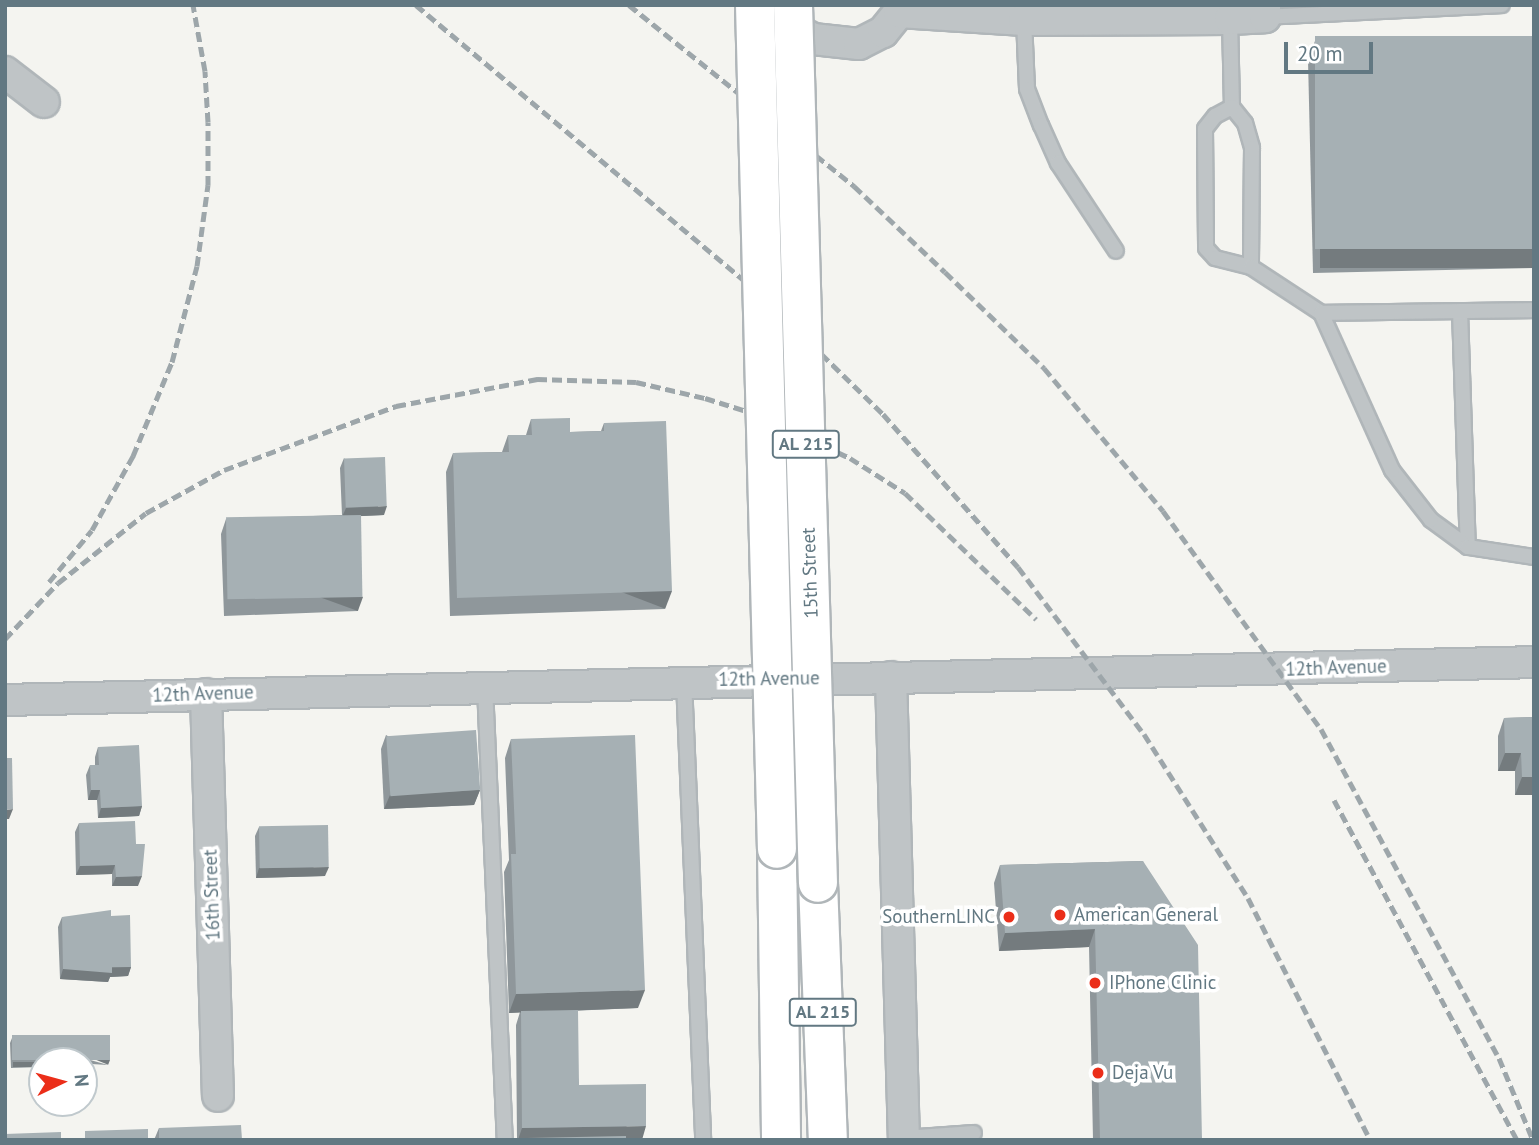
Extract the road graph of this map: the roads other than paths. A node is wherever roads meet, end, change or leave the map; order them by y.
1 (753, 5) edge
2 (793, 5) edge
3 (1502, 5) edge
4 (1446, 7) edge
5 (899, 9) edge
6 (1265, 11) edge
7 (1178, 12) edge
8 (1230, 19) junction
9 (1024, 20) junction
10 (5, 72) edge
11 (44, 102) dead end
12 (1232, 107) junction
13 (1116, 251) dead end
14 (1251, 267) junction
15 (1534, 310) edge
16 (1460, 311) junction
17 (1321, 313) junction
18 (1468, 547) junction
19 (1534, 557) edge
20 (1534, 662) edge
21 (891, 677) junction
22 (684, 681) junction
23 (485, 687) junction
24 (205, 694) junction
25 (5, 700) edge
26 (218, 1096) dead end
27 (974, 1133) dead end
28 (904, 1139) edge
29 (505, 1140) edge
30 (703, 1140) edge
31 (781, 1140) edge
32 (828, 1140) edge

1 - 5 street
1 - 31 main road, 15th Street / AL 215, bridge
2 - 32 main road, 15th Street / AL 215, bridge
3 - 4 lane
4 - 6 lane
5 - 9 street
6 - 8 street
7 - 8 street
7 - 9 street
8 - 12 lane
9 - 13 lane
10 - 11 street
12 - 14 lane
12 - 14 lane
14 - 17 lane
15 - 16 lane
16 - 17 lane
16 - 18 lane
17 - 18 lane
18 - 19 lane
20 - 21 street, 12th Avenue
21 - 22 street, 12th Avenue
21 - 28 street
22 - 23 street, 12th Avenue
22 - 30 lane
23 - 24 street, 12th Avenue
23 - 29 lane
24 - 25 street, 12th Avenue
24 - 26 street, 16th Street
27 - 28 lane

